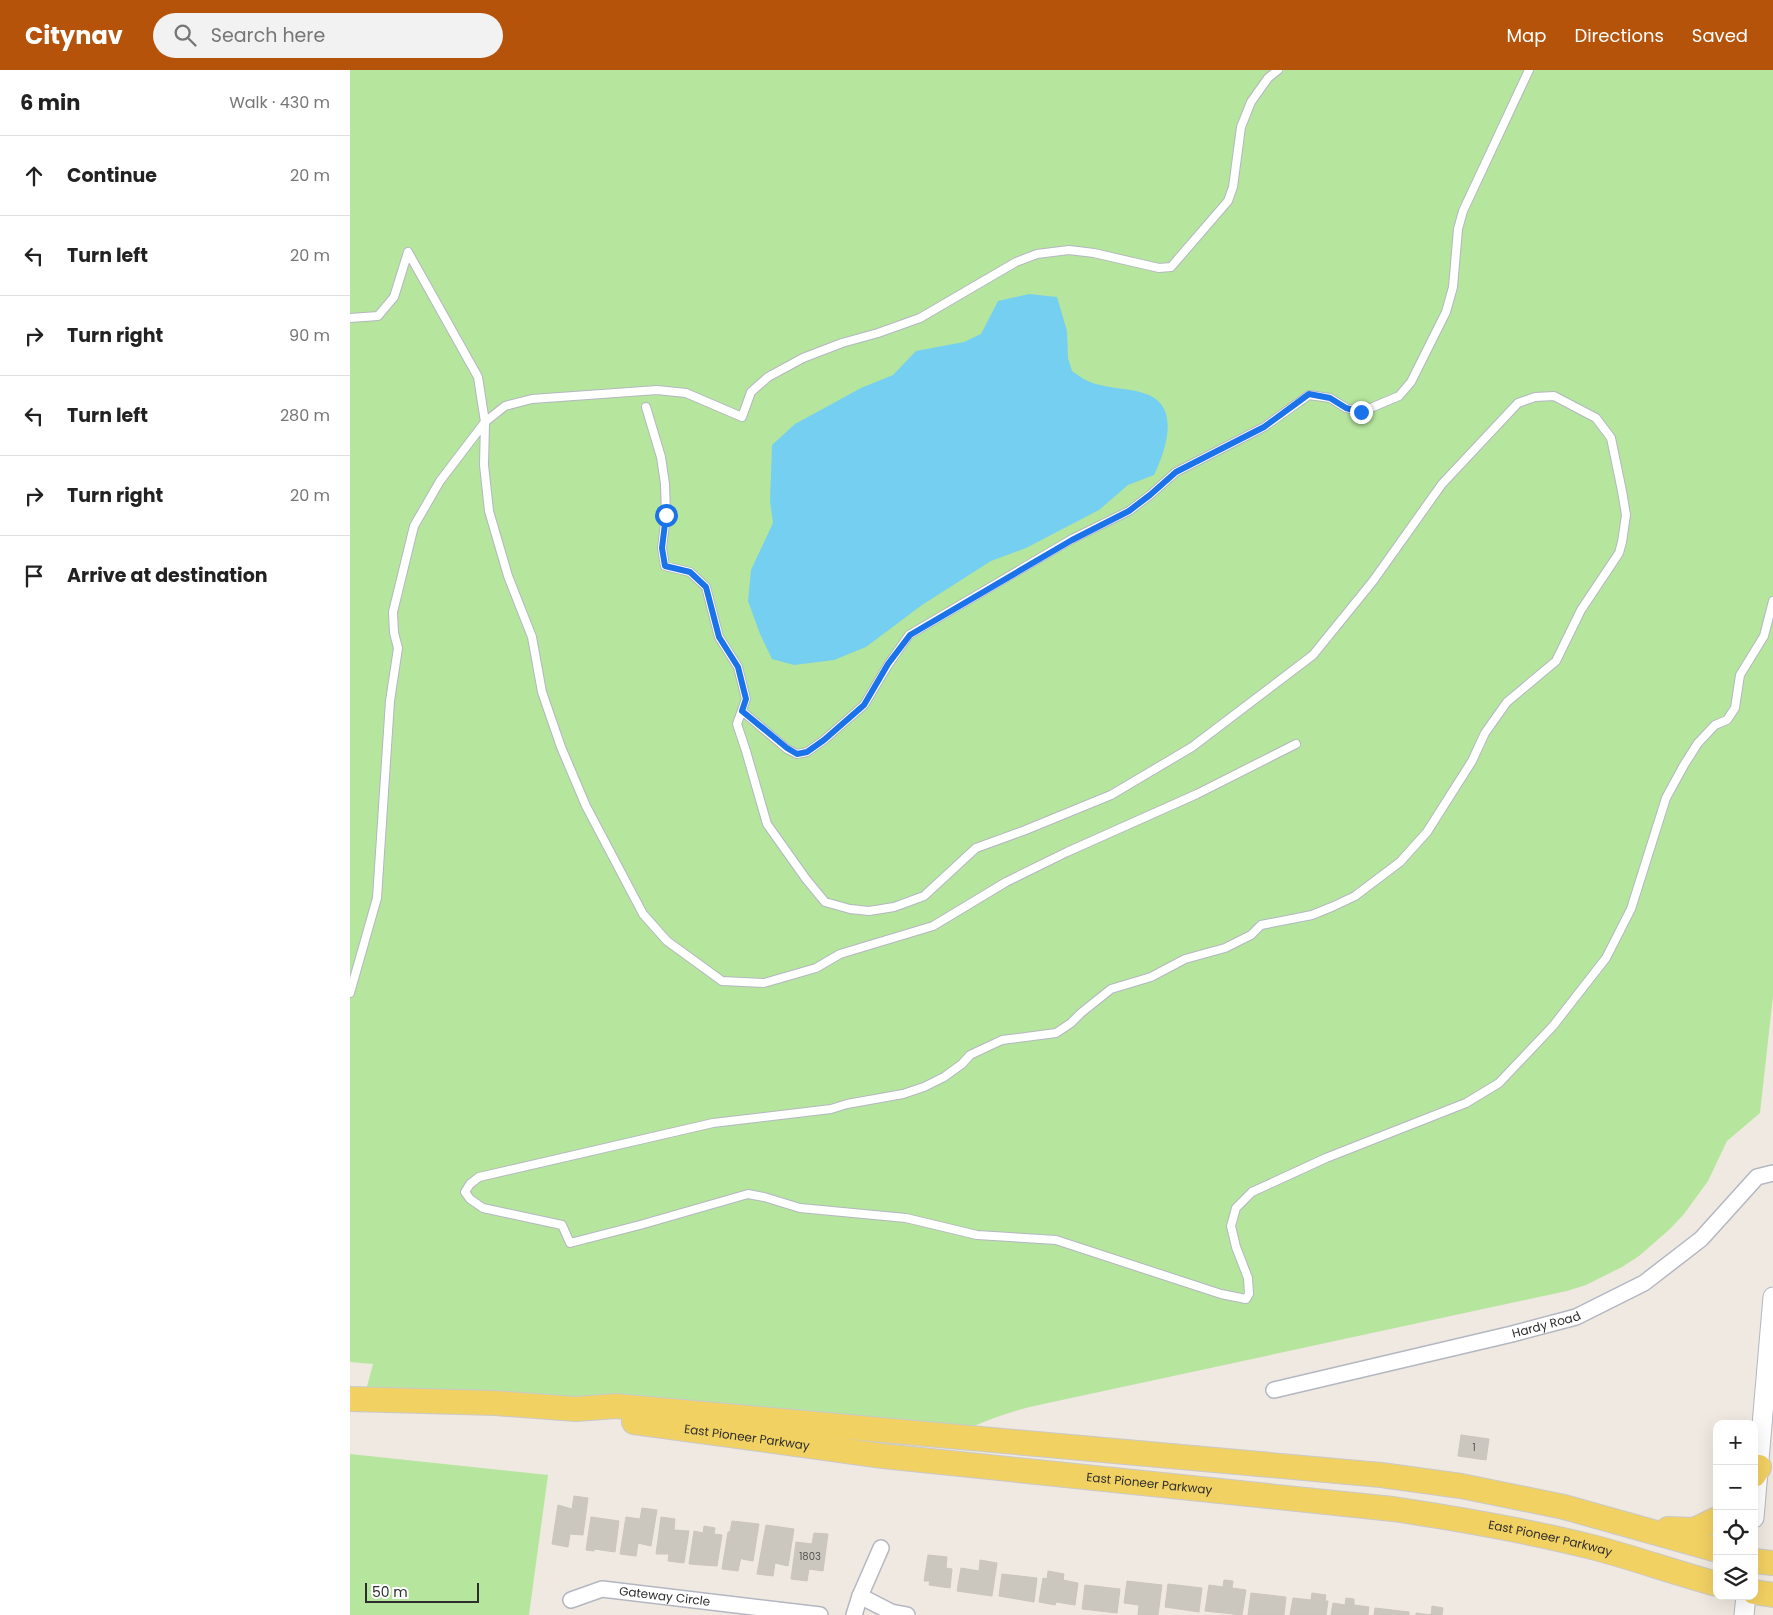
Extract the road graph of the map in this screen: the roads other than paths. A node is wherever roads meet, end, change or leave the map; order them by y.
1 (1278, 70) edge
2 (1529, 70) edge
3 (350, 318) edge
4 (646, 407) dead end
5 (485, 422) junction
6 (1773, 601) edge
7 (742, 711) junction
8 (1296, 744) dead end
9 (350, 993) edge
10 (1773, 1173) edge
11 (1773, 1297) edge
12 (1771, 1356) edge
13 (1274, 1390) dead end
14 (350, 1399) edge
15 (576, 1409) junction
16 (1768, 1419) edge
17 (1757, 1465) edge
18 (1713, 1522) edge
19 (1644, 1529) junction
20 (881, 1548) dead end
21 (1713, 1549) edge
22 (1758, 1561) edge
23 (1773, 1563) edge
24 (1713, 1583) edge
25 (1758, 1593) edge
26 (1773, 1595) edge
27 (860, 1596) junction
28 (571, 1600) dead end
29 (1746, 1600) edge
30 (820, 1615) edge
31 (854, 1615) edge
32 (907, 1615) edge
33 (1744, 1615) edge

1 - 5 lane
2 - 7 lane
3 - 5 lane
4 - 7 lane
5 - 8 lane
5 - 9 lane
6 - 7 lane
10 - 13 street, Hardy Road
11 - 12 street
12 - 16 street
14 - 15 main road, East Pioneer Parkway
15 - 19 main road, East Pioneer Parkway
15 - 24 main road, East Pioneer Parkway
16 - 17 street
18 - 19 main road
19 - 21 main road, East Pioneer Parkway
20 - 27 street
22 - 23 main road
25 - 26 main road
27 - 31 street
27 - 32 street
28 - 30 street, Gateway Circle
29 - 33 street

